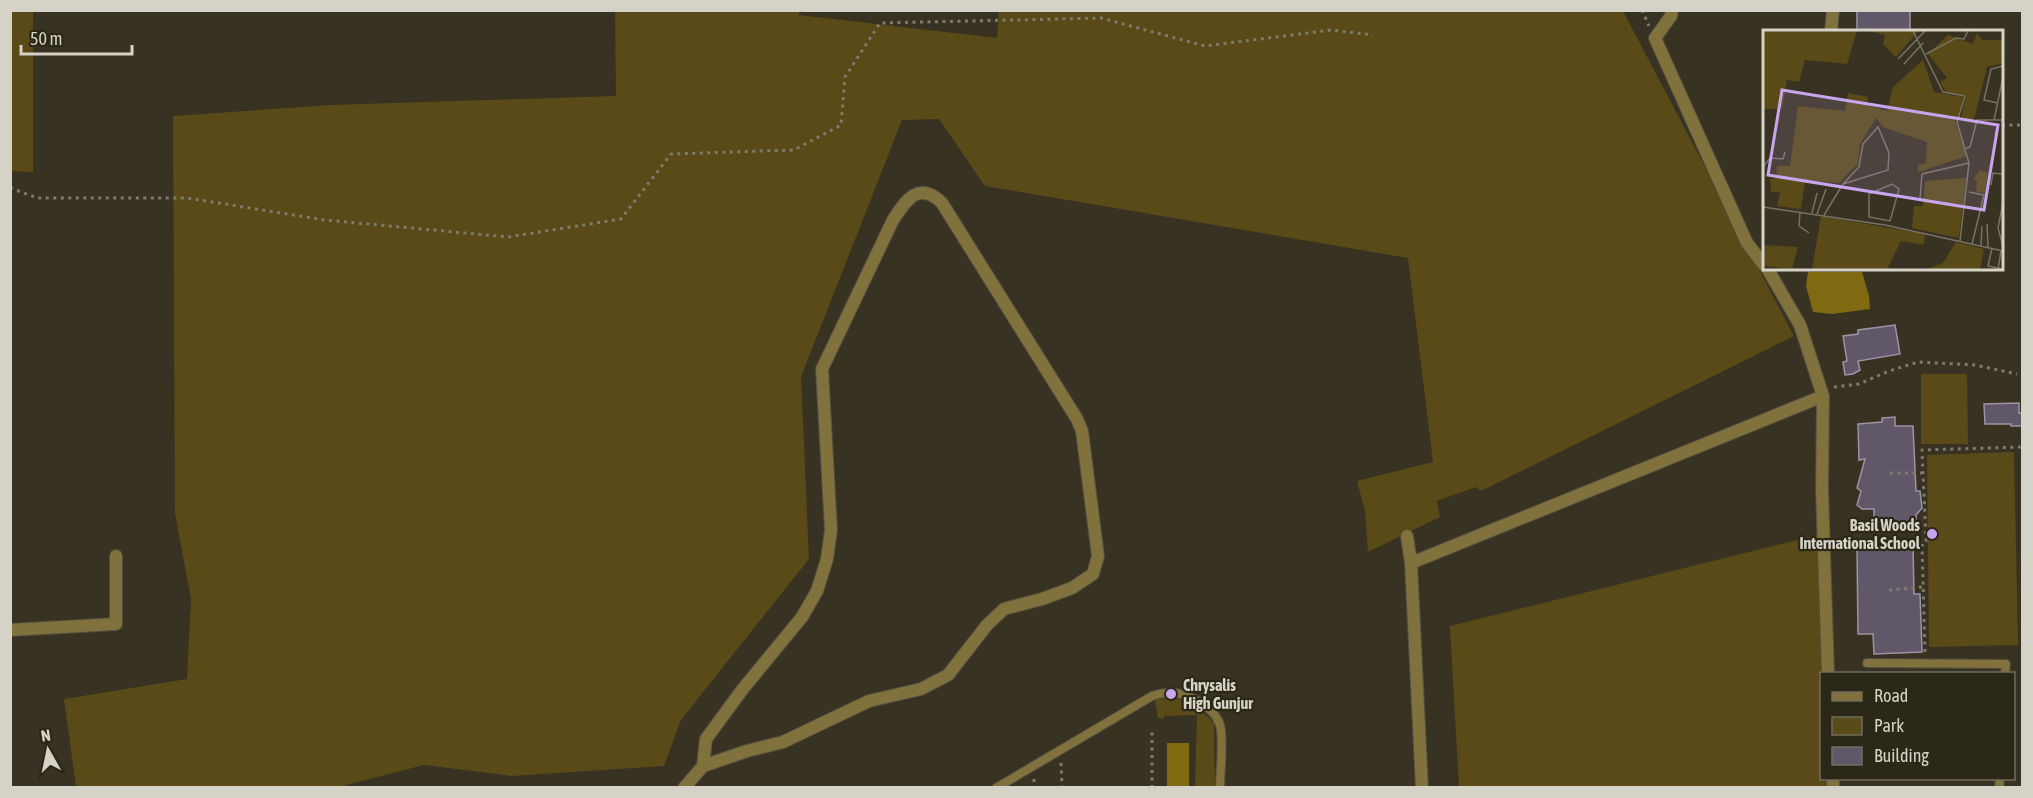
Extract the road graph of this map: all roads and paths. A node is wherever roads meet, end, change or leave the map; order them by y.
1 (1672, 10) edge
2 (1833, 10) edge
3 (1831, 30) edge
4 (1373, 34) dead end
5 (2003, 125) edge
6 (2022, 125) edge
7 (10, 188) edge
8 (1763, 263) edge
9 (1768, 270) edge
10 (2017, 374) dead end
11 (1822, 392) junction
12 (2022, 447) edge
13 (1890, 473) dead end
14 (1922, 473) junction
15 (1407, 536) dead end
16 (1900, 543) dead end
17 (1922, 544) junction
18 (116, 556) dead end
19 (1411, 563) junction
20 (1923, 587) junction
21 (1889, 590) dead end
22 (10, 630) edge
23 (1868, 663) dead end
24 (1925, 663) junction
25 (1828, 672) edge
26 (2006, 672) edge
27 (1152, 730) dead end
28 (1061, 749) junction
29 (703, 766) junction
30 (684, 788) edge
31 (996, 788) edge
32 (1062, 788) edge
33 (1152, 788) edge
34 (1220, 788) edge
35 (1422, 788) edge

1 - 8 street
2 - 3 street
4 - 7 path
5 - 6 path
9 - 11 street
10 - 11 path
11 - 19 street
11 - 25 street
12 - 14 path
13 - 14 path
14 - 17 path
15 - 19 street
16 - 17 path
17 - 20 path
18 - 22 street
19 - 35 street
20 - 21 path
20 - 24 path
23 - 24 lane
24 - 26 lane
27 - 33 path
28 - 31 lane
28 - 32 path
28 - 34 lane
29 - 29 street
29 - 30 street

